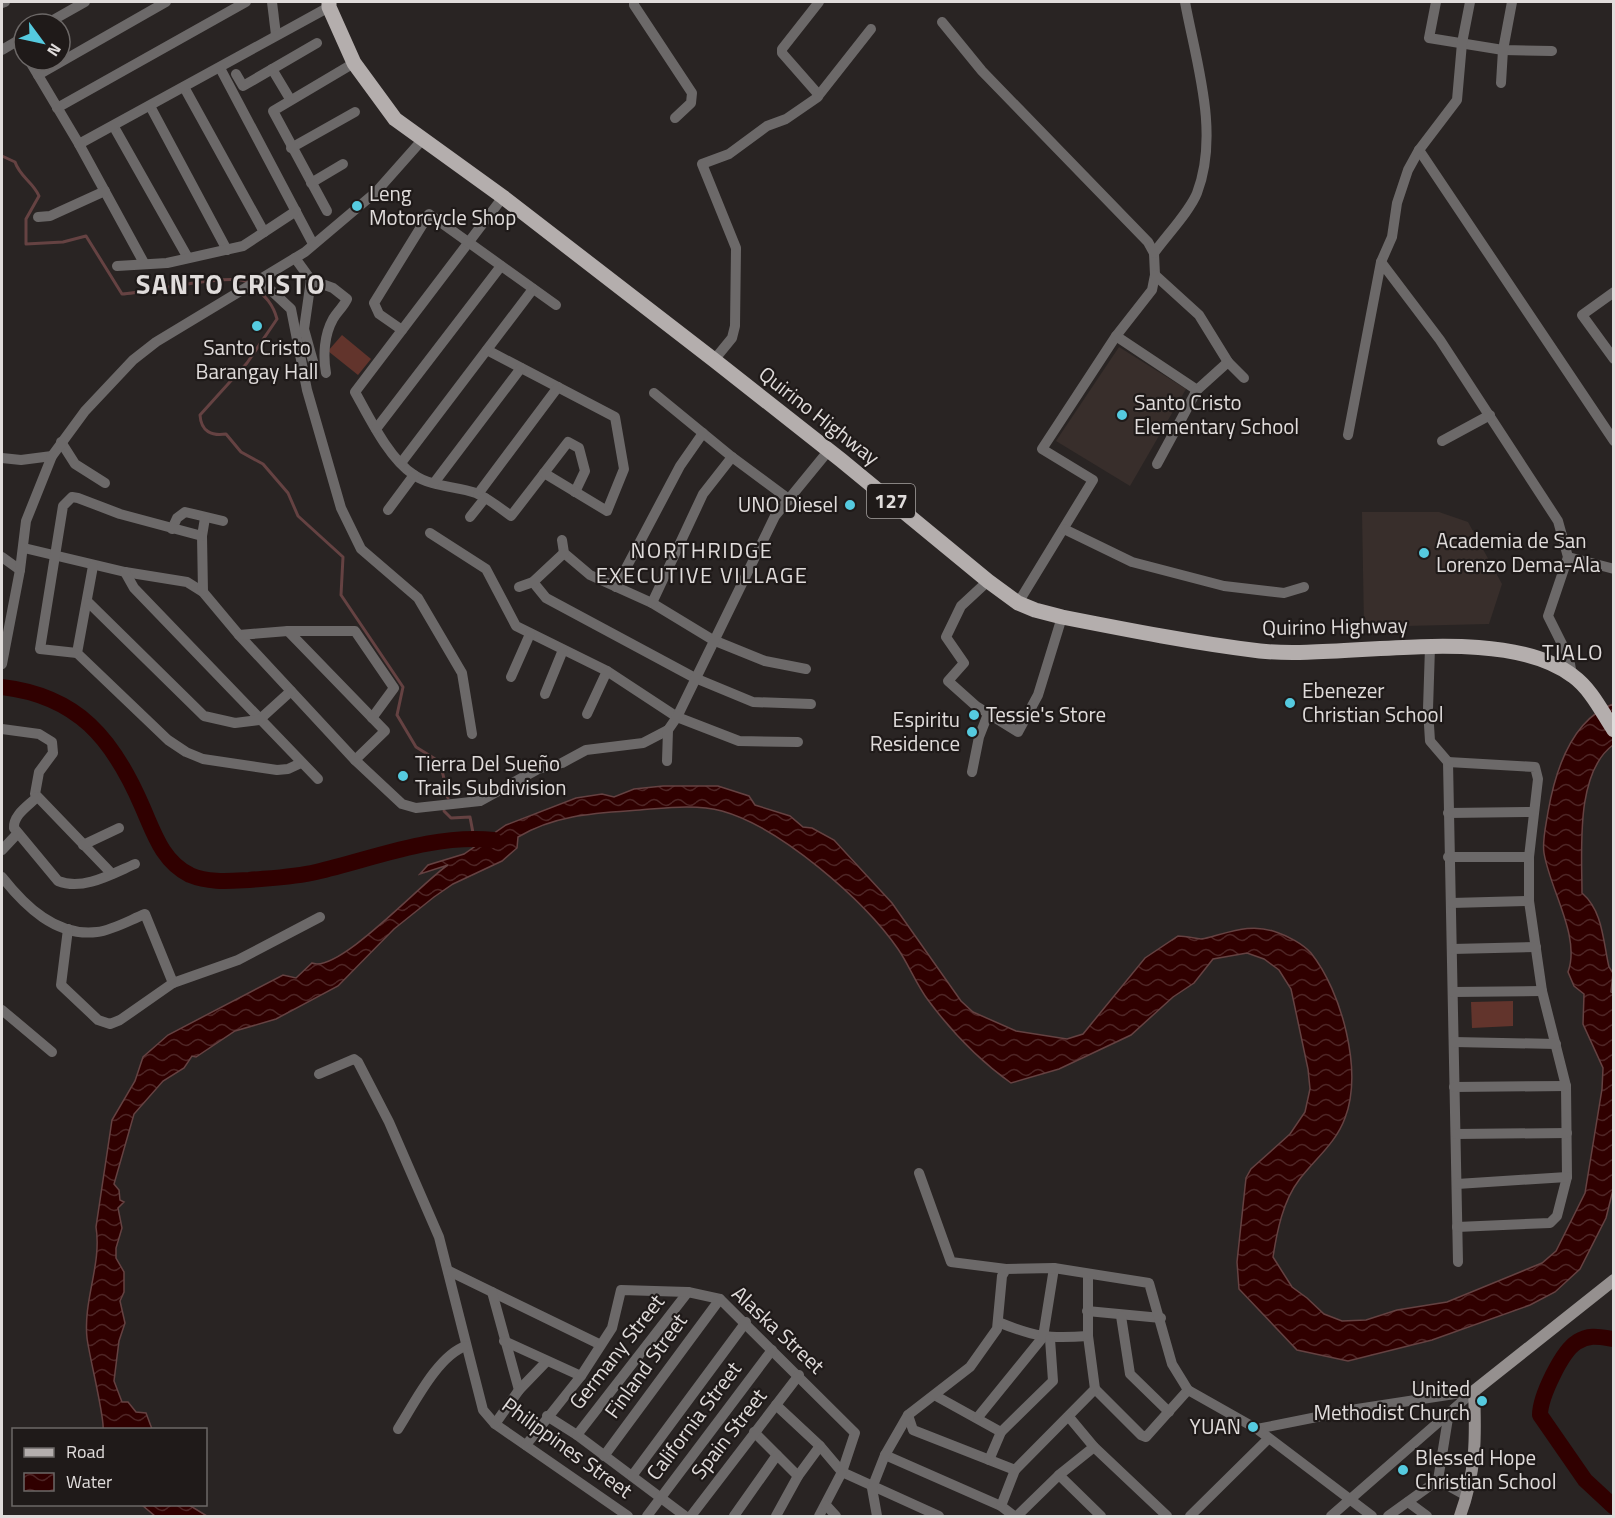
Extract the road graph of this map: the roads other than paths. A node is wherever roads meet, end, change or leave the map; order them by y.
1 (84, 2) edge
2 (166, 2) edge
3 (246, 2) edge
4 (272, 2) edge
5 (634, 2) edge
6 (819, 2) edge
7 (1185, 2) edge
8 (1436, 2) edge
9 (1470, 2) edge
10 (1512, 2) edge
11 (329, 4) edge
12 (67, 12) edge
13 (942, 22) dead end
14 (871, 29) dead end
15 (276, 35) junction
16 (318, 43) dead end
17 (1462, 43) junction
18 (1503, 50) junction
19 (1552, 51) dead end
20 (354, 63) junction
21 (220, 68) junction
22 (272, 69) junction
23 (36, 72) edge
24 (236, 74) dead end
25 (38, 75) junction
26 (1502, 83) dead end
27 (184, 87) junction
28 (819, 95) junction
29 (290, 99) junction
30 (150, 106) junction
31 (57, 108) junction
32 (355, 112) dead end
33 (675, 118) dead end
34 (114, 127) junction
35 (423, 139) junction
36 (80, 144) junction
37 (291, 148) junction
38 (1419, 150) junction
39 (343, 164) dead end
40 (311, 183) junction
41 (105, 190) junction
42 (503, 197) junction
43 (296, 211) junction
44 (327, 211) dead end
45 (38, 217) dead end
46 (264, 232) junction
47 (312, 242) dead end
48 (468, 242) junction
49 (227, 250) junction
50 (1154, 252) junction
51 (188, 258) junction
52 (295, 258) junction
53 (1381, 262) junction
54 (144, 263) junction
55 (117, 266) dead end
56 (501, 266) junction
57 (1155, 275) junction
58 (311, 280) junction
59 (259, 281) junction
60 (533, 289) junction
61 (1614, 292) edge
62 (555, 305) dead end
63 (402, 330) junction
64 (1116, 336) junction
65 (487, 350) junction
66 (1614, 359) edge
67 (714, 360) junction
68 (1228, 362) junction
69 (314, 365) dead end
70 (521, 368) junction
71 (326, 373) dead end
72 (1244, 378) dead end
73 (558, 387) junction
74 (1197, 390) junction
75 (654, 393) dead end
76 (1490, 415) junction
77 (376, 429) junction
78 (703, 433) junction
79 (1348, 435) dead end
80 (1442, 441) dead end
81 (1614, 441) edge
82 (62, 442) junction
83 (829, 450) junction
84 (52, 456) junction
85 (732, 457) junction
86 (2, 458) edge
87 (401, 463) junction
88 (1157, 464) dead end
89 (544, 473) junction
90 (414, 475) junction
91 (105, 483) dead end
92 (434, 483) junction
93 (575, 492) junction
94 (481, 496) junction
95 (790, 500) junction
96 (388, 510) dead end
97 (206, 518) junction
98 (470, 518) dead end
99 (223, 521) dead end
100 (172, 529) junction
101 (1064, 529) junction
102 (430, 533) dead end
103 (202, 536) junction
104 (562, 540) dead end
105 (24, 548) junction
106 (564, 553) junction
107 (56, 556) junction
108 (1568, 556) junction
109 (2, 557) edge
110 (93, 566) junction
111 (1614, 569) edge
112 (20, 570) junction
113 (124, 572) junction
114 (988, 581) junction
115 (533, 582) junction
116 (519, 587) dead end
117 (616, 587) junction
118 (1304, 587) dead end
119 (203, 592) junction
120 (88, 603) junction
121 (652, 603) junction
122 (1018, 603) junction
123 (1062, 617) junction
124 (288, 631) junction
125 (530, 633) junction
126 (239, 635) junction
127 (713, 640) junction
128 (1430, 647) junction
129 (563, 650) junction
130 (77, 653) junction
131 (2, 663) edge
132 (806, 669) dead end
133 (607, 671) junction
134 (1572, 675) junction
135 (511, 677) dead end
136 (695, 678) junction
137 (291, 691) junction
138 (545, 694) dead end
139 (811, 704) dead end
140 (587, 714) dead end
141 (988, 714) junction
142 (677, 717) junction
143 (372, 718) junction
144 (259, 720) junction
145 (2, 729) edge
146 (668, 730) junction
147 (1614, 730) edge
148 (472, 734) dead end
149 (798, 742) dead end
150 (355, 760) junction
151 (667, 761) dead end
152 (1448, 762) junction
153 (301, 763) junction
154 (972, 772) dead end
155 (318, 779) dead end
156 (37, 797) junction
157 (1533, 812) junction
158 (1448, 813) junction
159 (119, 828) dead end
160 (17, 834) junction
161 (83, 844) junction
162 (2, 850) edge
163 (1448, 857) junction
164 (1529, 857) junction
165 (135, 864) dead end
166 (112, 874) junction
167 (2, 877) edge
168 (1529, 901) junction
169 (1451, 903) junction
170 (320, 917) dead end
171 (68, 929) junction
172 (1536, 946) junction
173 (1452, 949) junction
174 (173, 983) junction
175 (1542, 991) junction
176 (1453, 992) junction
177 (2, 1010) edge
178 (1454, 1042) junction
179 (1556, 1044) junction
180 (52, 1052) dead end
181 (319, 1074) dead end
182 (1566, 1086) junction
183 (1454, 1087) junction
184 (1567, 1133) junction
185 (1456, 1134) junction
186 (919, 1173) dead end
187 (1567, 1177) junction
188 (1457, 1184) junction
189 (1457, 1227) junction
190 (1458, 1262) dead end
191 (1054, 1268) junction
192 (1006, 1269) junction
193 (449, 1271) junction
194 (1088, 1274) junction
195 (1614, 1280) edge
196 (492, 1292) junction
197 (688, 1292) junction
198 (720, 1299) junction
199 (1087, 1311) junction
200 (1121, 1316) junction
201 (1161, 1318) junction
202 (746, 1322) junction
203 (998, 1322) junction
204 (1088, 1336) junction
205 (1046, 1338) junction
206 (504, 1341) junction
207 (599, 1344) junction
208 (466, 1346) junction
209 (772, 1350) junction
210 (546, 1362) junction
211 (799, 1375) junction
212 (581, 1376) junction
213 (1095, 1389) junction
214 (519, 1390) junction
215 (1188, 1390) junction
216 (1474, 1392) junction
217 (936, 1396) junction
218 (776, 1405) junction
219 (1169, 1412) junction
220 (1449, 1412) junction
221 (908, 1415) junction
222 (547, 1416) junction
223 (978, 1417) junction
224 (1069, 1417) junction
225 (495, 1424) junction
226 (398, 1429) dead end
227 (1257, 1429) junction
228 (754, 1432) junction
229 (1001, 1432) junction
230 (577, 1435) junction
231 (1268, 1439) junction
232 (526, 1445) junction
233 (820, 1446) junction
234 (1094, 1447) junction
235 (777, 1455) junction
236 (885, 1455) junction
237 (604, 1456) junction
238 (989, 1460) junction
239 (1015, 1470) junction
240 (842, 1472) junction
241 (1059, 1475) junction
242 (632, 1476) junction
243 (798, 1476) junction
244 (1438, 1480) junction
245 (872, 1488) junction
246 (1467, 1496) junction
247 (661, 1498) junction
248 (1350, 1499) junction
249 (1408, 1502) junction
250 (826, 1505) junction
251 (1001, 1506) junction
252 (1097, 1515) edge
253 (628, 1516) edge
254 (647, 1516) edge
255 (685, 1516) edge
256 (690, 1516) edge
257 (734, 1516) edge
258 (776, 1516) edge
259 (819, 1516) edge
260 (836, 1516) edge
261 (877, 1516) edge
262 (939, 1516) edge
263 (1015, 1516) edge
264 (1167, 1516) edge
265 (1190, 1516) edge
266 (1331, 1516) edge
267 (1372, 1516) edge
268 (1388, 1516) edge
269 (1426, 1516) edge
270 (1460, 1516) edge

1 - 12 street
2 - 25 street
3 - 31 street
4 - 15 street
5 - 33 street
6 - 28 street
7 - 50 street
8 - 17 street
9 - 17 street
10 - 18 street
11 - 15 street
11 - 20 main road, Quirino Highway / 127
13 - 50 street
14 - 28 street
15 - 21 street
16 - 22 street
17 - 18 street
17 - 38 street
18 - 19 street
18 - 26 street
20 - 29 street
20 - 35 main road, Quirino Highway / 127
21 - 27 street
21 - 43 street
22 - 24 street
22 - 29 street
23 - 25 street
25 - 31 street
27 - 30 street
27 - 46 street
28 - 67 street
29 - 37 street
30 - 34 street
30 - 49 street
31 - 36 street
32 - 37 street
34 - 36 street
34 - 51 street
35 - 42 main road, Quirino Highway / 127
35 - 52 street
36 - 41 street
37 - 40 street
38 - 53 street
38 - 81 street
39 - 40 street
40 - 44 street
41 - 45 street
41 - 54 street
42 - 48 street
42 - 67 main road, Quirino Highway / 127
43 - 46 street
43 - 47 street
46 - 49 street
48 - 56 street
48 - 63 street
48 - 63 street
49 - 51 street
50 - 57 street
51 - 54 street
52 - 58 street
52 - 59 street
53 - 76 street
53 - 79 street
54 - 55 street
56 - 60 street
56 - 77 street
57 - 64 street
57 - 68 street
58 - 69 street
58 - 71 street
59 - 82 street
59 - 148 street
60 - 62 street
60 - 65 street
61 - 66 street
63 - 77 street
64 - 74 street
64 - 101 street
65 - 70 street
65 - 87 street
67 - 83 main road, Quirino Highway / 127
68 - 72 street
68 - 74 street
70 - 73 street
70 - 92 street
73 - 93 street
73 - 94 street
74 - 88 street
75 - 78 street
76 - 80 street
76 - 108 street
77 - 87 street
78 - 85 street
78 - 117 street
82 - 84 street
82 - 91 street
83 - 95 street
83 - 114 main road, Quirino Highway / 127
84 - 86 street
84 - 105 street
85 - 95 street
85 - 121 street
87 - 90 street
89 - 93 street
89 - 93 street
89 - 94 street
90 - 92 street
90 - 96 street
92 - 94 street
94 - 98 street
95 - 127 street
97 - 99 street
97 - 100 street
97 - 103 street
100 - 103 street
100 - 107 street
101 - 118 street
101 - 122 street
102 - 125 street
103 - 119 street
104 - 106 street
105 - 107 street
105 - 112 street
106 - 115 street
106 - 117 street
107 - 110 street
107 - 130 street
108 - 111 street
108 - 134 street
109 - 112 street
110 - 113 street
110 - 120 street
112 - 131 street
113 - 119 street
113 - 144 street
114 - 122 main road, Quirino Highway / 127
114 - 141 street
115 - 116 street
115 - 136 street
117 - 121 street
119 - 126 street
120 - 130 street
120 - 144 street
121 - 127 street
122 - 123 main road, Quirino Highway / 127
123 - 128 main road, Quirino Highway / 127
123 - 141 street
124 - 126 street
124 - 143 street
124 - 143 street
125 - 129 street
125 - 135 street
126 - 137 street
127 - 132 street
127 - 136 street
128 - 134 main road, Quirino Highway / 127
128 - 152 street
129 - 133 street
129 - 138 street
130 - 153 street
133 - 140 street
133 - 142 street
134 - 147 main road, Quirino Highway / 127
136 - 139 street
136 - 142 street
137 - 144 street
137 - 150 street
141 - 154 street
142 - 146 street
142 - 149 street
143 - 150 street
144 - 153 street
145 - 156 street
146 - 150 street
146 - 151 street
152 - 157 street
152 - 158 street
153 - 155 street
156 - 160 street
156 - 161 street
157 - 158 street
157 - 164 street
158 - 163 street
159 - 161 street
160 - 162 street
160 - 166 street
161 - 166 street
163 - 164 street
163 - 169 street
164 - 168 street
165 - 166 street
167 - 171 street
168 - 169 street
168 - 172 street
169 - 173 street
170 - 174 street
171 - 174 street
171 - 174 street
172 - 173 street
172 - 175 street
173 - 176 street
175 - 176 street
175 - 179 street
176 - 178 street
177 - 180 street
178 - 179 street
178 - 183 street
179 - 182 street
181 - 193 street, Philippines Street
182 - 183 street
182 - 184 street
183 - 185 street
184 - 185 street
184 - 187 street
185 - 188 street
186 - 192 street
187 - 188 street
187 - 189 street
188 - 189 street
189 - 190 street
191 - 192 street
191 - 194 street
191 - 205 street
192 - 203 street
193 - 196 street
193 - 208 street, Philippines Street
194 - 199 street
194 - 201 street
195 - 216 street
196 - 206 street
196 - 207 street
197 - 198 street, Alaska Street
197 - 207 street, Alaska Street
197 - 230 street, Germany Street
198 - 202 street, Alaska Street
198 - 237 street, Finland Street
199 - 200 street
199 - 204 street
200 - 201 street
200 - 219 street
201 - 215 street
202 - 209 street, Alaska Street
202 - 242 street
203 - 205 street
203 - 217 street
204 - 205 street
204 - 213 street
205 - 223 street
205 - 229 street
206 - 210 street
206 - 214 street
207 - 212 street
208 - 225 street, Philippines Street
208 - 226 street
209 - 211 street, Alaska Street
209 - 247 street, California Street
210 - 212 street
210 - 214 street
211 - 218 street, Spain Street
211 - 240 street, Alaska Street
212 - 222 street
213 - 219 street
213 - 224 street
214 - 225 street
215 - 219 street
215 - 227 street
216 - 220 street
216 - 227 street
216 - 246 street
217 - 221 street
217 - 223 street
218 - 228 street, Spain Street
218 - 233 street
220 - 244 street
220 - 248 street
221 - 236 street
221 - 238 street
222 - 230 street
222 - 232 street
223 - 229 street
224 - 234 street
224 - 239 street
225 - 232 street, Philippines Street
227 - 231 street
228 - 235 street
228 - 256 street, Spain Street
229 - 238 street
230 - 237 street
231 - 248 street
231 - 265 street
232 - 253 street, Philippines Street
233 - 240 street
233 - 243 street
234 - 241 street
234 - 264 street
235 - 243 street
235 - 257 street
236 - 245 street
236 - 251 street
237 - 242 street
238 - 239 street
239 - 251 street
240 - 245 street
240 - 250 street
241 - 252 street
241 - 263 street
242 - 247 street
243 - 258 street
244 - 246 street
244 - 249 street
245 - 261 street
245 - 262 street
246 - 270 street
247 - 254 street, California Street
247 - 255 street
248 - 266 street
248 - 267 street
249 - 268 street
249 - 269 street
250 - 259 street
250 - 260 street
251 - 263 street

